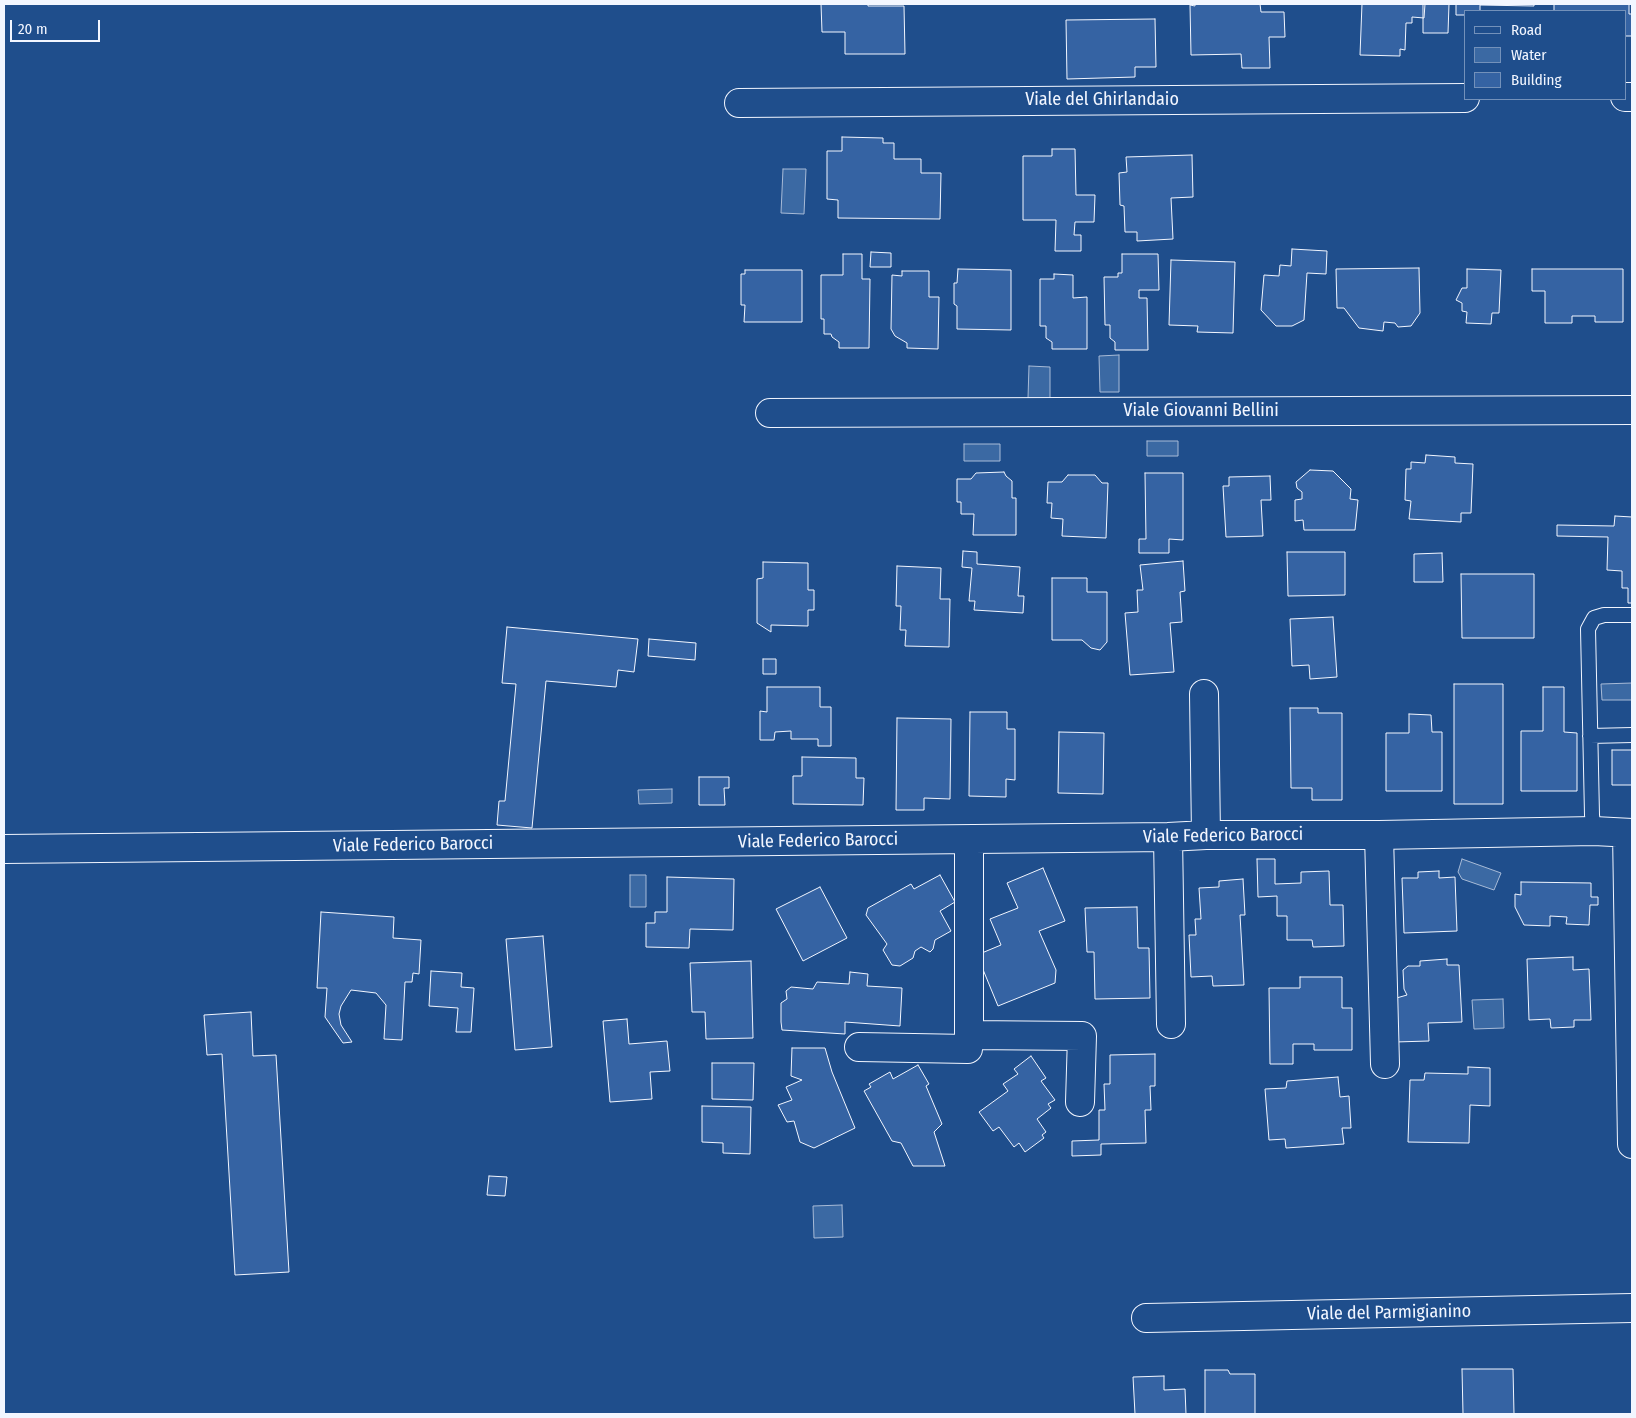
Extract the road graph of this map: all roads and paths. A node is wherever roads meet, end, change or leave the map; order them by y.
1 (1464, 98) edge
2 (739, 103) dead end
3 (1632, 410) edge
4 (770, 413) dead end
5 (1632, 615) edge
6 (1204, 694) dead end
7 (1632, 735) edge
8 (1590, 736) junction
9 (1594, 831) junction
10 (1630, 833) edge
11 (1206, 835) junction
12 (1378, 835) junction
13 (1168, 837) junction
14 (969, 840) junction
15 (4, 849) edge
16 (1171, 1024) dead end
17 (969, 1035) junction
18 (860, 1047) dead end
19 (1385, 1064) dead end
20 (1080, 1102) dead end
21 (1632, 1144) edge
22 (1632, 1308) edge
23 (1146, 1318) dead end

1 - 2 street, Viale del Ghirlandaio
3 - 4 street, Viale Giovanni Bellini
5 - 8 lane
6 - 11 street
7 - 8 lane
8 - 9 lane
9 - 10 street, Viale Federico Barocci
9 - 12 street, Viale Federico Barocci
10 - 21 street
11 - 12 street, Viale Federico Barocci
11 - 13 street, Viale Federico Barocci
12 - 19 street
13 - 14 street, Viale Federico Barocci
13 - 16 street
14 - 15 street, Viale Federico Barocci
14 - 17 street
17 - 18 street
17 - 20 street
22 - 23 street, Viale del Parmigianino

